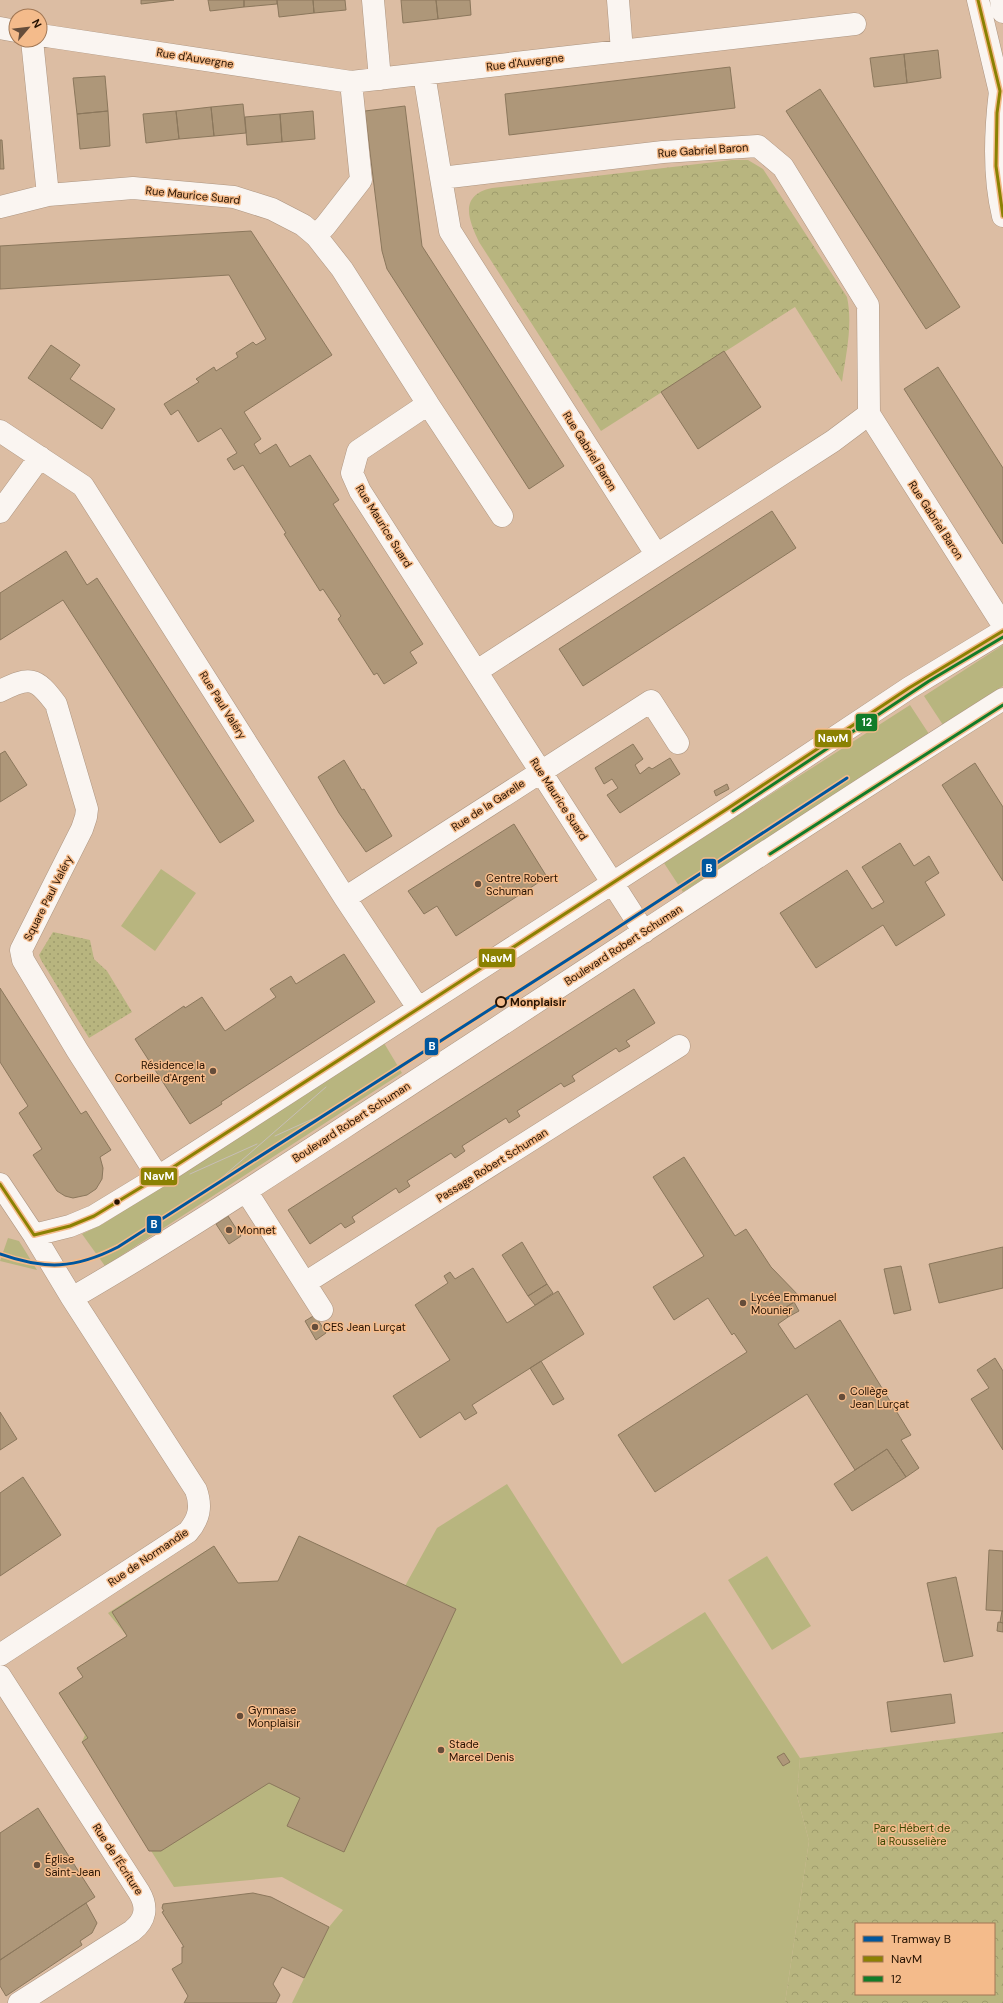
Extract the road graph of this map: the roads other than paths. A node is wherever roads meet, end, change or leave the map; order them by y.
1 (373, 0) edge
2 (618, 0) edge
3 (978, 0) edge
4 (1001, 0) edge
5 (1003, 12) edge
6 (855, 24) dead end
7 (48, 36) edge
8 (33, 48) edge
9 (622, 51) junction
10 (997, 51) edge
11 (424, 74) junction
12 (380, 79) junction
13 (351, 82) junction
14 (1001, 98) edge
15 (441, 178) junction
16 (48, 195) junction
17 (0, 206) edge
18 (1003, 216) edge
19 (316, 236) junction
20 (428, 404) junction
21 (869, 414) junction
22 (0, 431) edge
23 (40, 457) junction
24 (0, 512) edge
25 (502, 516) dead end
26 (656, 554) junction
27 (1003, 625) edge
28 (1003, 631) edge
29 (477, 671) junction
30 (0, 692) edge
31 (1003, 699) edge
32 (678, 743) dead end
33 (541, 771) junction
34 (613, 883) junction
35 (345, 898) junction
36 (644, 932) junction
37 (418, 1008) junction
38 (679, 1046) dead end
39 (158, 1177) junction
40 (0, 1184) edge
41 (246, 1191) junction
42 (34, 1235) junction
43 (305, 1283) junction
44 (72, 1298) junction
45 (322, 1310) dead end
46 (0, 1655) edge
47 (0, 1676) edge
48 (19, 2003) edge

1 - 12 street
2 - 9 street
3 - 10 street
4 - 5 street
6 - 9 street, Rue d'Auvergne
7 - 13 street, Rue d'Auvergne
8 - 16 street
9 - 11 street, Rue d'Auvergne
10 - 14 street
11 - 12 street, Rue d'Auvergne
11 - 15 street, Rue Gabriel Baron
12 - 13 street, Rue d'Auvergne
13 - 19 street
14 - 18 street
15 - 21 street, Rue Gabriel Baron
15 - 26 street, Rue Gabriel Baron
16 - 17 street, Rue Maurice Suard
16 - 19 street, Rue Maurice Suard
19 - 20 street, Rue Maurice Suard
20 - 25 street
20 - 29 street, Rue Maurice Suard
21 - 26 street
21 - 27 street, Rue Gabriel Baron
22 - 23 street, Rue Paul Valéry
23 - 24 street
23 - 35 street, Rue Paul Valéry
26 - 29 street
28 - 34 street
29 - 33 street, Rue Maurice Suard
30 - 39 street, Square Paul Valéry
31 - 36 street, Boulevard Robert Schuman
32 - 33 street, Rue de la Garelle
33 - 34 street, Rue Maurice Suard
33 - 35 street, Rue de la Garelle
34 - 36 street, Rue Maurice Suard
34 - 37 street
35 - 37 street, Rue Paul Valéry
36 - 41 street, Boulevard Robert Schuman
37 - 39 street
38 - 43 street, Passage Robert Schuman
39 - 42 street
40 - 42 street, Rue de Normandie
41 - 43 street
41 - 44 street, Boulevard Robert Schuman
42 - 44 street, Rue de Normandie
43 - 45 street
44 - 46 street, Rue de Normandie
47 - 48 street, Rue de l'Écriture

